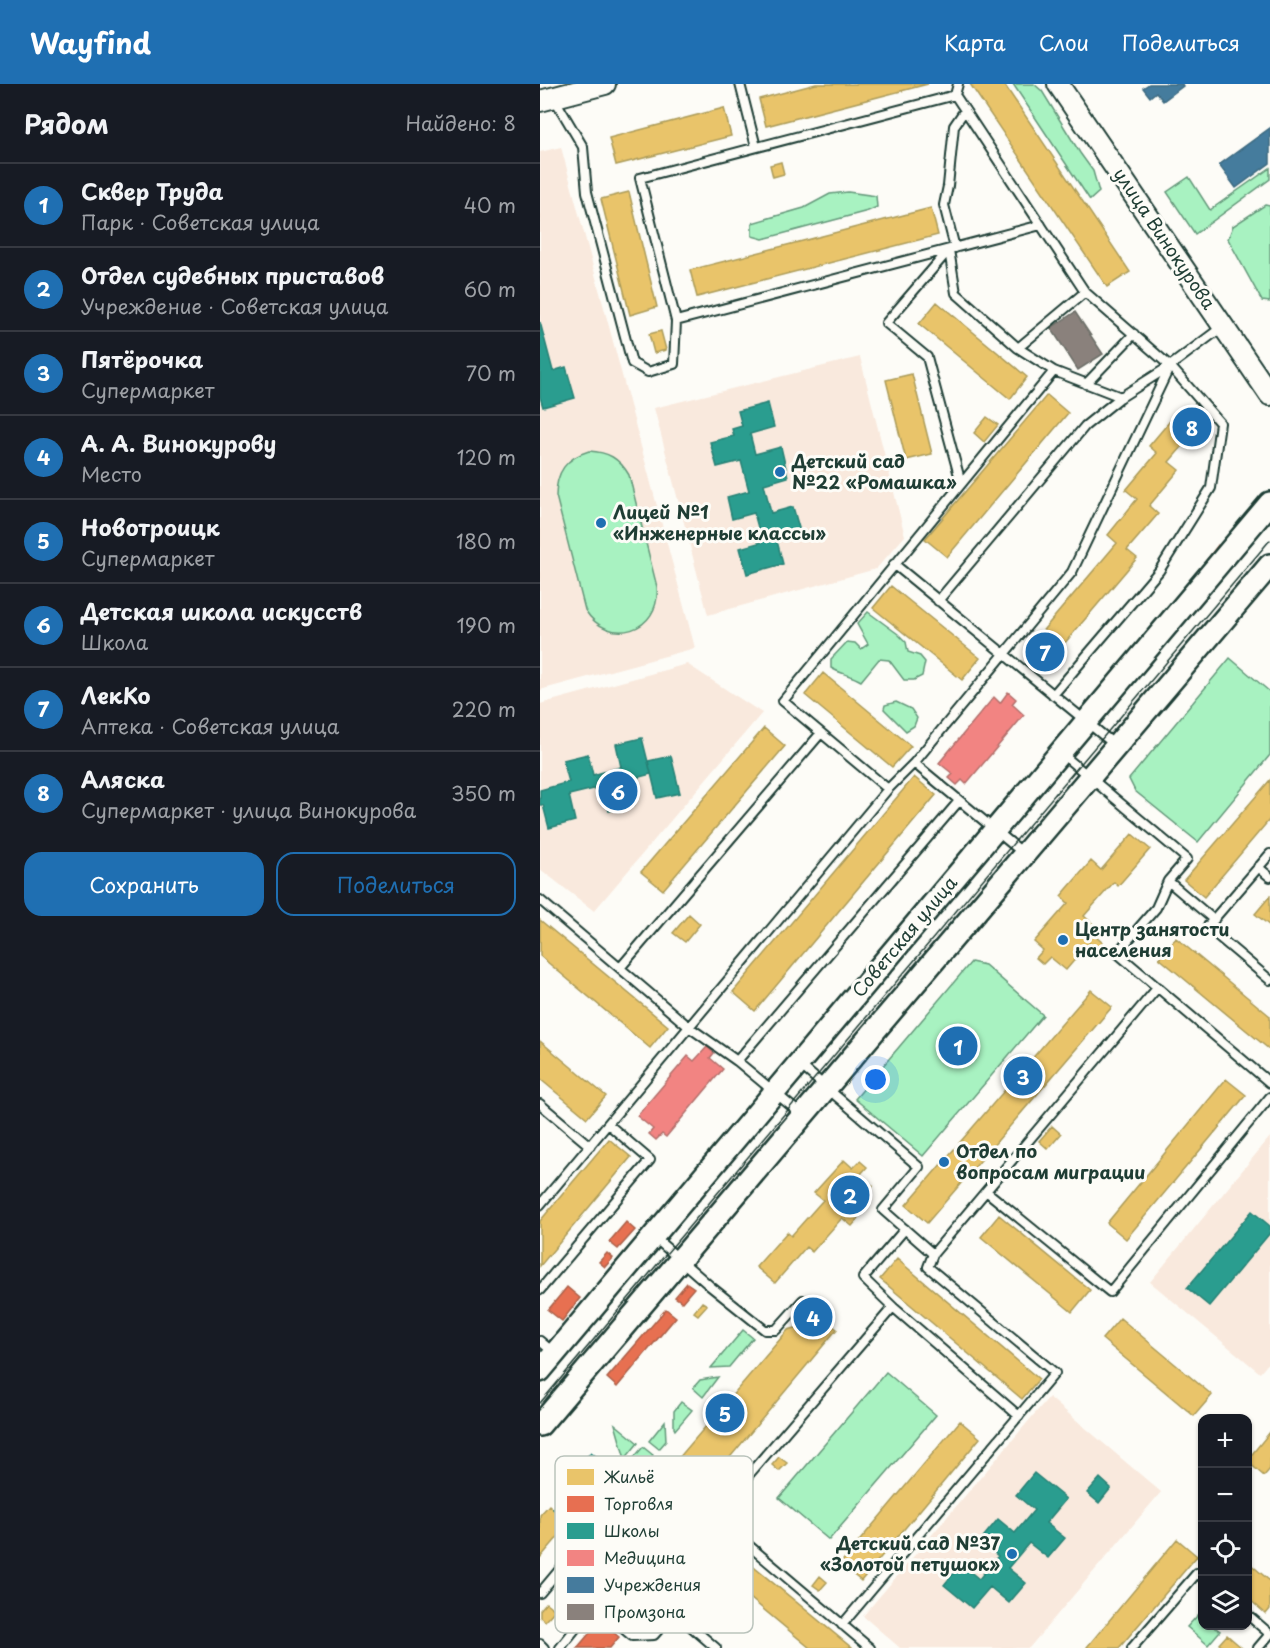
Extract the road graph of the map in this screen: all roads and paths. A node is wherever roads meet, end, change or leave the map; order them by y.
1 (605, 84) edge
2 (740, 84) edge
3 (958, 84) edge
4 (1059, 84) edge
5 (955, 95) junction
6 (547, 100) edge
7 (965, 110) junction
8 (756, 147) junction
9 (1041, 225) junction
10 (952, 249) junction
11 (1085, 292) junction
12 (676, 321) junction
13 (1223, 326) junction
14 (1134, 334) junction
15 (1018, 348) junction
16 (1170, 366) junction
17 (1054, 371) junction
18 (1086, 384) junction
19 (1270, 395) edge
20 (1121, 397) junction
21 (961, 483) junction
22 (1270, 503) edge
23 (894, 564) junction
24 (1270, 565) edge
25 (938, 601) junction
26 (1004, 655) junction
27 (1053, 695) junction
28 (1086, 722) junction
29 (821, 733) junction
30 (1116, 746) junction
31 (1060, 753) junction
32 (914, 763) junction
33 (1090, 777) junction
34 (888, 789) junction
35 (959, 801) junction
36 (995, 830) junction
37 (1024, 854) junction
38 (1270, 854) edge
39 (1258, 867) junction
40 (1270, 877) edge
41 (1168, 881) junction
42 (540, 900) edge
43 (1214, 920) junction
44 (620, 968) junction
45 (1270, 980) edge
46 (1158, 987) junction
47 (689, 1026) junction
48 (737, 1061) junction
49 (799, 1064) junction
50 (1270, 1083) edge
51 (826, 1088) junction
52 (775, 1092) junction
53 (1270, 1097) edge
54 (540, 1104) edge
55 (803, 1116) junction
56 (608, 1124) junction
57 (590, 1146) junction
58 (986, 1191) junction
59 (540, 1205) edge
60 (905, 1229) junction
61 (654, 1236) junction
62 (933, 1254) junction
63 (680, 1260) junction
64 (540, 1290) edge
65 (803, 1300) dead end
66 (893, 1307) junction
67 (547, 1347) edge
68 (540, 1371) edge
69 (1019, 1416) junction
70 (540, 1425) edge
71 (753, 1470) edge
72 (753, 1549) edge
73 (555, 1575) edge
74 (1202, 1576) edge
75 (540, 1593) edge
76 (1252, 1618) edge
77 (842, 1624) junction
78 (572, 1633) edge
79 (628, 1633) edge
80 (656, 1633) edge
81 (698, 1633) edge
82 (540, 1644) edge
83 (544, 1648) edge
84 (560, 1648) edge
85 (716, 1648) edge
86 (870, 1648) edge
87 (1132, 1648) edge
88 (1258, 1648) edge

1 - 6 street
2 - 8 lane
3 - 5 lane
4 - 13 street, улица Винокурова
5 - 7 lane
5 - 8 lane
6 - 12 lane
7 - 9 lane
7 - 10 lane
8 - 12 lane
9 - 10 lane
9 - 11 lane
10 - 12 lane
10 - 15 lane
10 - 21 lane
11 - 14 lane
11 - 15 lane
13 - 16 lane
13 - 19 street, улица Винокурова
14 - 16 lane
14 - 18 lane
15 - 17 lane
16 - 20 lane
16 - 26 lane
16 - 27 lane
17 - 18 lane
17 - 21 lane
18 - 20 lane
20 - 25 lane
21 - 23 lane
22 - 28 main road, Советская улица
23 - 25 lane
23 - 29 lane
24 - 30 main road, Советская улица
25 - 26 lane
26 - 27 lane
26 - 32 lane
27 - 28 lane
28 - 30 lane
28 - 31 main road, Советская улица
29 - 34 lane
29 - 44 lane
30 - 33 main road, Советская улица
31 - 33 lane
31 - 36 main road, Советская улица
32 - 34 lane
32 - 35 lane
33 - 37 main road, Советская улица
33 - 41 lane
34 - 47 lane
35 - 36 lane
35 - 48 lane
36 - 37 lane
36 - 49 main road, Советская улица
37 - 51 main road, Советская улица
38 - 39 lane
39 - 40 lane
39 - 43 lane
41 - 43 lane
41 - 46 lane
42 - 44 lane
43 - 45 lane
44 - 47 lane
46 - 50 lane
46 - 58 lane
47 - 48 lane
47 - 56 lane
48 - 52 lane
49 - 51 lane
49 - 52 main road, Советская улица
51 - 55 main road, Советская улица
51 - 60 lane
52 - 55 lane
52 - 61 main road, Советская улица
53 - 58 lane
54 - 57 lane
55 - 63 main road, Советская улица
56 - 57 lane
56 - 64 lane
57 - 59 lane
58 - 62 lane
60 - 62 lane
60 - 66 lane
61 - 63 lane
61 - 67 main road, Советская улица
62 - 69 lane
63 - 65 lane
63 - 70 main road, Советская улица
66 - 69 lane
66 - 71 lane
67 - 68 main road, Советская улица
69 - 77 lane
72 - 77 lane
73 - 75 lane
74 - 87 lane
76 - 88 lane
77 - 86 lane
78 - 84 lane
79 - 80 lane
81 - 85 lane
82 - 83 lane

